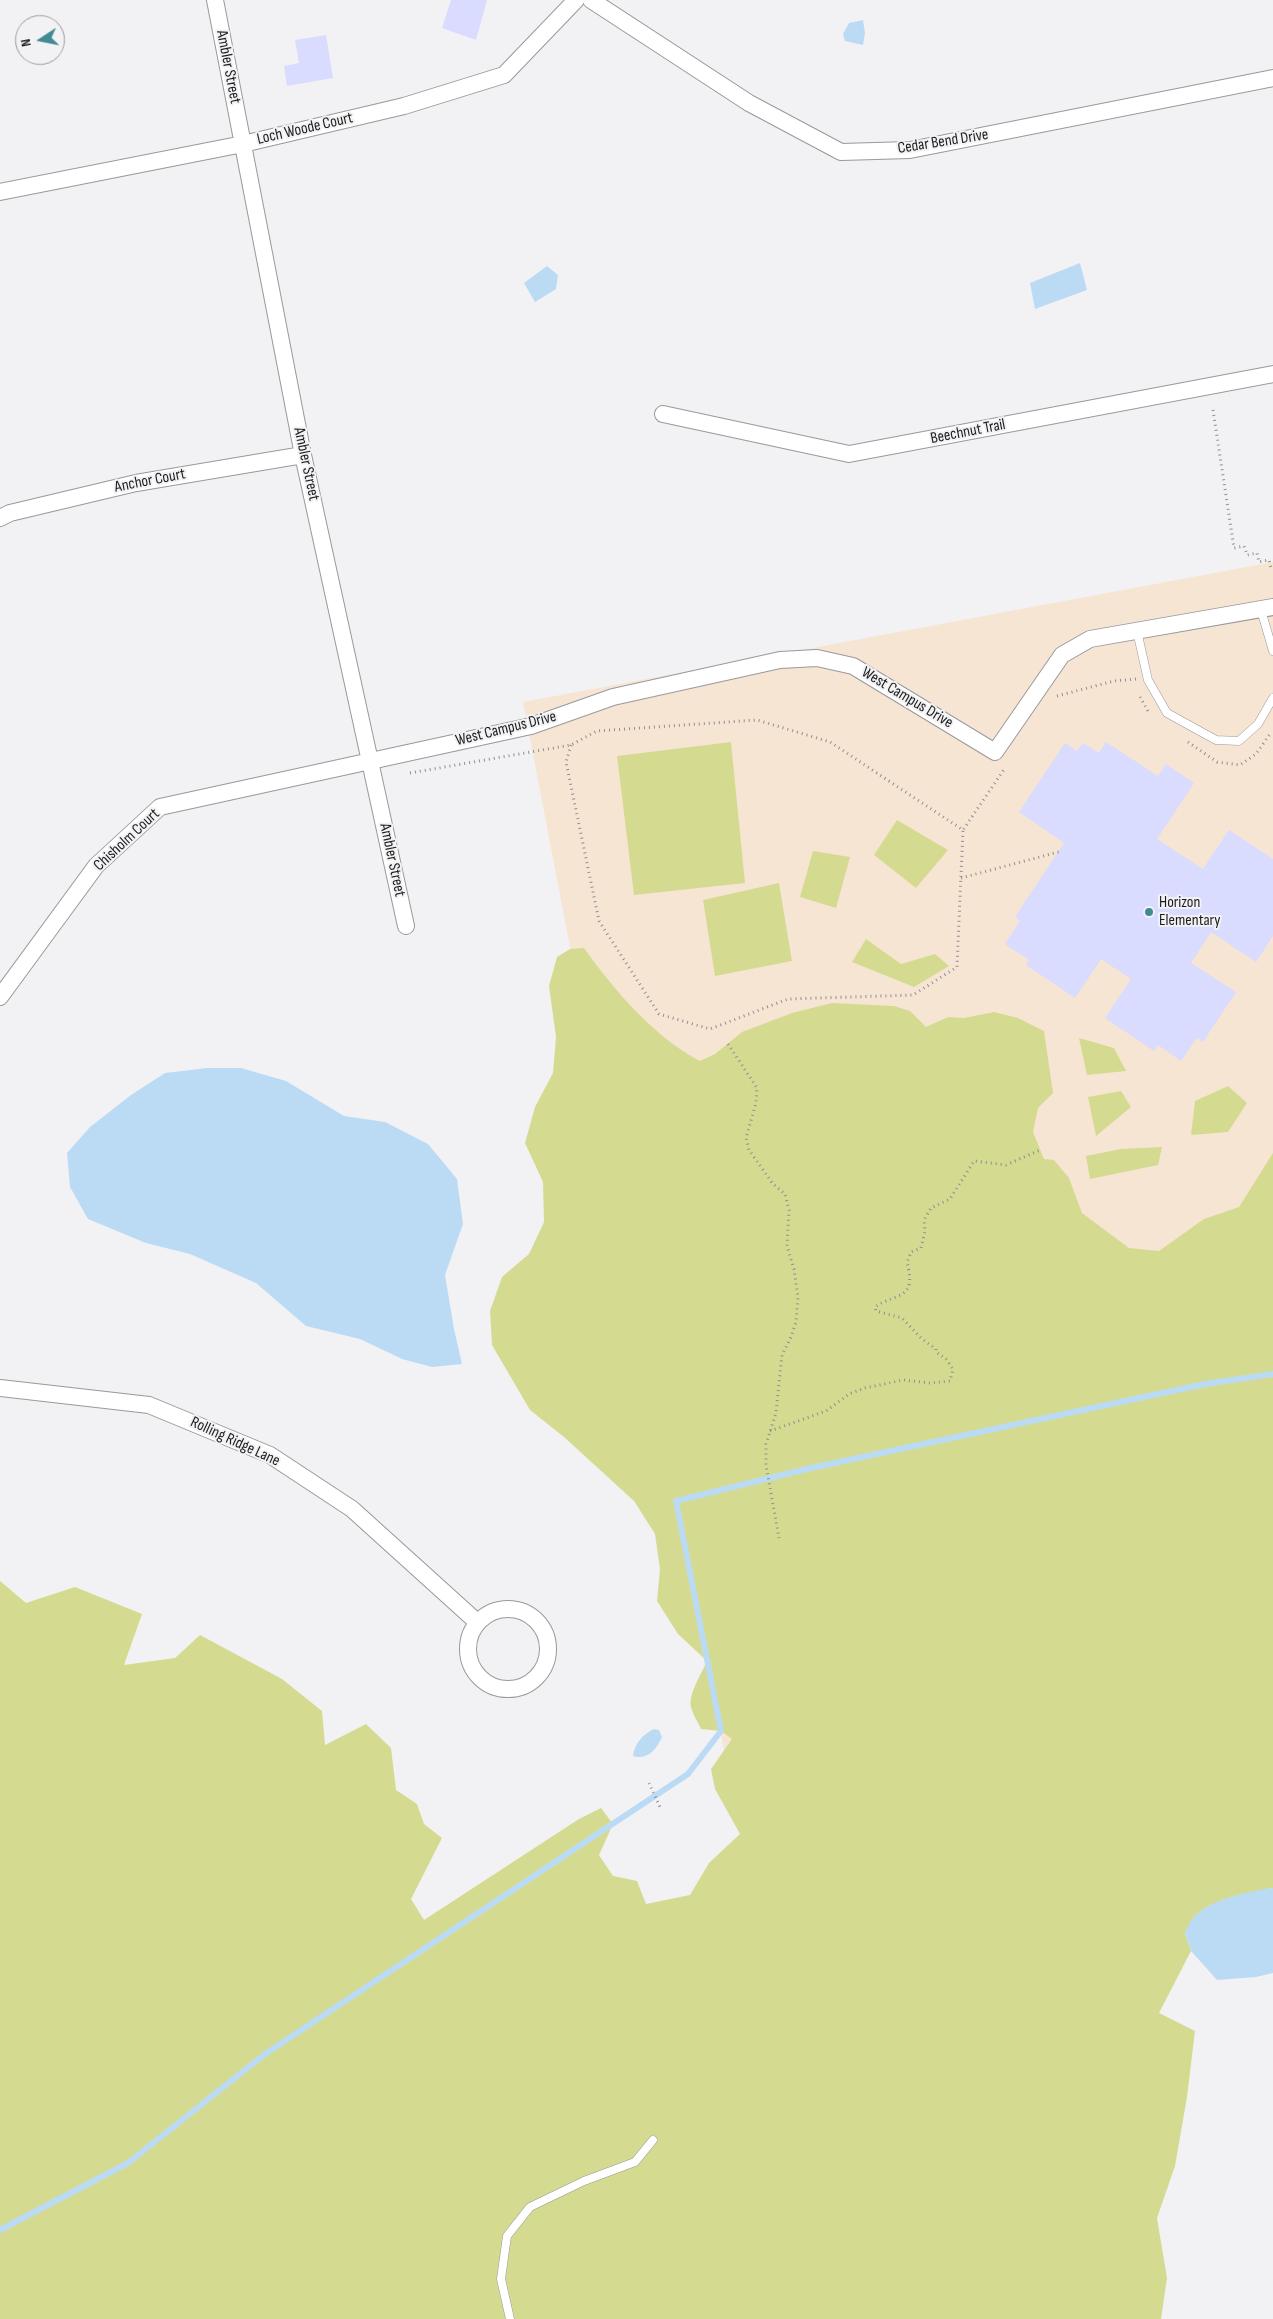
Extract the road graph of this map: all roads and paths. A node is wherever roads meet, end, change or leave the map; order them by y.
1 (215, 0) edge
2 (576, 0) edge
3 (591, 0) edge
4 (1273, 78) edge
5 (243, 144) junction
6 (0, 192) edge
7 (1273, 374) edge
8 (1213, 410) dead end
9 (664, 414) dead end
10 (303, 455) junction
11 (0, 518) edge
12 (1273, 568) edge
13 (1267, 609) edge
14 (1137, 631) junction
15 (1273, 651) edge
16 (1137, 687) dead end
17 (1139, 695) dead end
18 (1273, 698) edge
19 (1050, 700) dead end
20 (1154, 718) dead end
21 (1273, 729) edge
22 (1180, 737) dead end
23 (571, 745) junction
24 (371, 762) junction
25 (1006, 766) dead end
26 (408, 774) dead end
27 (963, 830) junction
28 (1062, 852) dead end
29 (961, 878) junction
30 (406, 926) dead end
31 (0, 997) edge
32 (728, 1044) dead end
33 (1040, 1150) dead end
34 (0, 1388) edge
35 (770, 1431) junction
36 (779, 1538) dead end
37 (477, 1622) junction
38 (649, 1784) dead end
39 (660, 1807) dead end
40 (653, 2140) dead end
41 (510, 2319) edge

1 - 5 street, Ambler Street
2 - 5 street, Loch Woode Court
3 - 4 street, Cedar Bend Drive
5 - 6 street, Loch Woode Court
5 - 10 street, Ambler Street
7 - 9 street, Beechnut Trail
8 - 12 path
10 - 11 street, Anchor Court
10 - 24 street, Ambler Street
13 - 14 street, West Campus Drive
13 - 15 lane
14 - 18 lane
14 - 24 street, West Campus Drive
16 - 19 path
17 - 20 path
21 - 22 path
23 - 26 path
23 - 27 path
23 - 29 path
24 - 30 street, Ambler Street
24 - 31 street, Chisholm Court
25 - 27 path
27 - 29 path
28 - 29 path
32 - 35 path
33 - 35 path
34 - 37 street, Rolling Ridge Lane
35 - 36 path
37 - 37 street
38 - 39 path
40 - 41 lane

